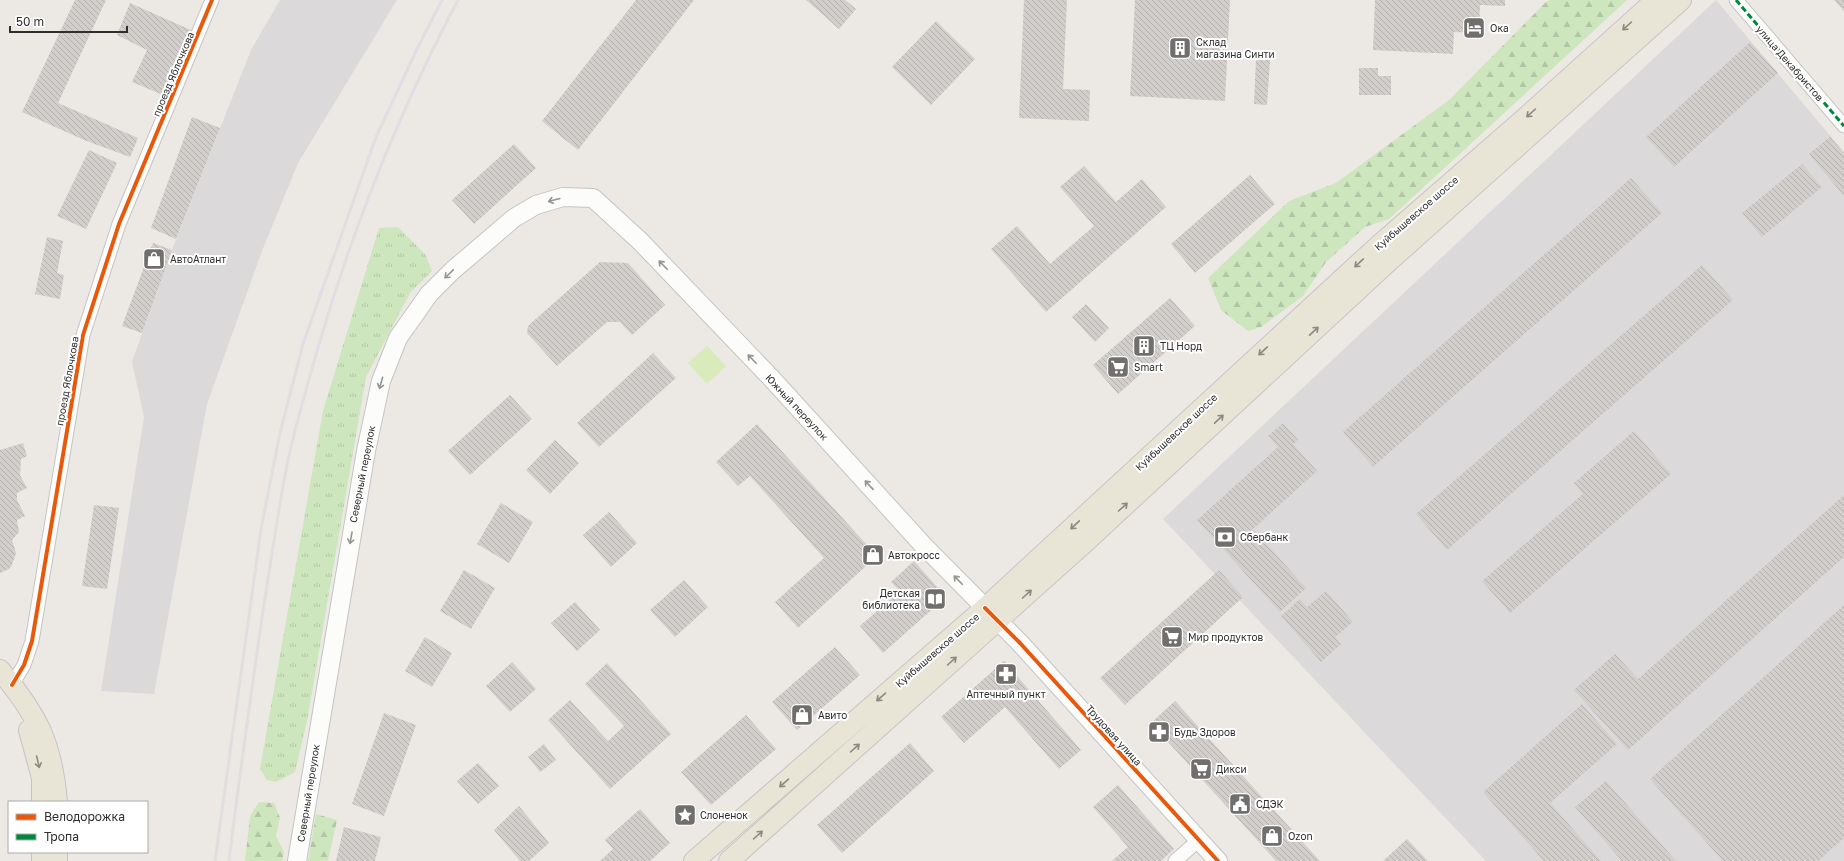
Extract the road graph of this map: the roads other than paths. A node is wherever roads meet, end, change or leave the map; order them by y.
1 (212, 0) edge
2 (1656, 0) edge
3 (1681, 0) edge
4 (1736, 0) edge
5 (1844, 126) edge
6 (593, 198) joint
7 (991, 614) junction
8 (6, 678) edge
9 (42, 801) edge
10 (58, 801) edge
11 (1199, 840) junction
12 (297, 861) edge
13 (694, 861) edge
14 (729, 861) edge
15 (1175, 861) edge
16 (1218, 861) edge

1 - 8 street, проезд Яблочкова
2 -> 7 main road, Куйбышевское шоссе
7 -> 3 main road, Куйбышевское шоссе
4 - 5 street, улица Декабристов
7 -> 6 main road, Южный переулок
6 -> 12 main road, Северный переулок
7 - 11 main road, Трудовая улица
7 -> 13 main road, Куйбышевское шоссе
14 -> 7 main road, Куйбышевское шоссе
8 -> 9 main road
8 - 10 main road
11 - 15 street
11 - 16 main road, Трудовая улица

